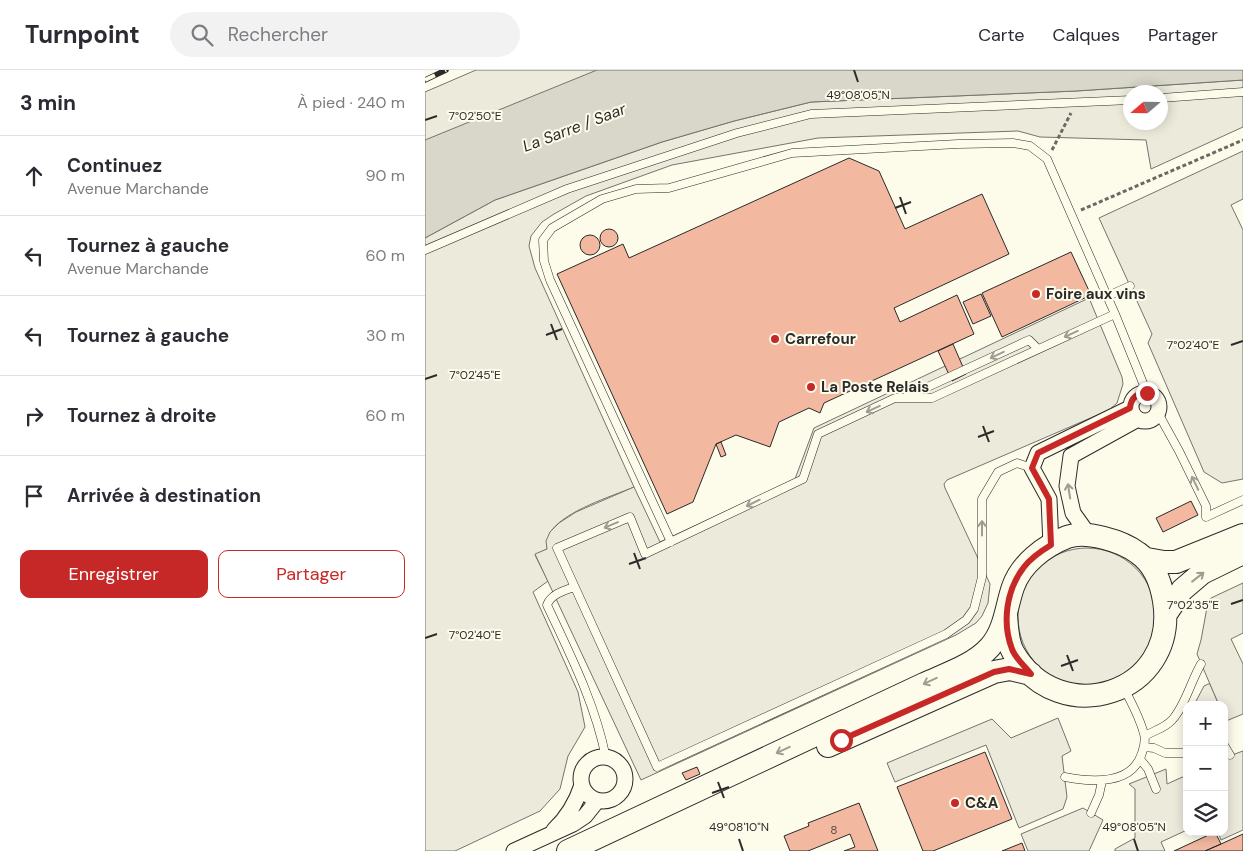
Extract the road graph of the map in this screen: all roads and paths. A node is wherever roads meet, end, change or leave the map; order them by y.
1 (1243, 92) edge
2 (1168, 97) edge
3 (1123, 101) edge
4 (1076, 104) junction
5 (1243, 140) edge
6 (1047, 159) junction
7 (1071, 214) junction
8 (425, 250) edge
9 (1130, 286) dead end
10 (1108, 296) junction
11 (1115, 314) junction
12 (1038, 349) junction
13 (1147, 393) junction
14 (903, 398) junction
15 (1158, 413) junction
16 (1134, 414) junction
17 (1032, 468) junction
18 (1243, 500) edge
19 (1088, 534) junction
20 (1243, 535) edge
21 (671, 542) junction
22 (1051, 545) junction
23 (1243, 552) edge
24 (1147, 559) junction
25 (574, 587) junction
26 (1166, 614) junction
27 (1006, 615) junction
28 (1201, 664) dead end
29 (1031, 674) junction
30 (1124, 688) junction
31 (1145, 736) junction
32 (1225, 746) edge
33 (1143, 748) junction
34 (1183, 753) edge
35 (1230, 755) dead end
36 (606, 758) junction
37 (1140, 759) junction
38 (1065, 777) dead end
39 (1102, 781) junction
40 (582, 785) junction
41 (1156, 789) dead end
42 (597, 801) junction
43 (1091, 813) dead end
44 (547, 836) junction
45 (514, 851) edge
46 (568, 851) edge
47 (602, 851) edge

1 - 2 lane
3 - 4 lane
4 - 6 path
4 - 8 lane
5 - 7 path
6 - 7 lane
6 - 21 lane
7 - 10 lane
9 - 10 lane
10 - 11 lane
11 -> 12 lane
11 - 13 lane
12 - 14 lane
12 -> 14 lane
13 - 15 street
13 - 16 street
14 -> 21 lane
15 - 16 street
18 -> 15 lane
16 - 17 street
19 -> 16 street
17 - 22 street
25 -> 17 lane
19 - 22 main road
19 - 24 main road
20 - 24 main road
21 -> 25 lane
22 - 27 main road
26 -> 23 main road
24 - 26 main road
25 - 36 lane
26 - 30 main road
27 - 29 main road
27 -> 46 main road
28 - 31 lane
29 - 30 main road
29 - 47 main road
30 - 31 lane
31 - 33 lane
32 - 35 lane
33 - 34 lane
33 - 37 lane
36 - 40 street
36 - 42 street
37 - 39 lane
37 - 41 lane
38 - 39 lane
39 - 43 lane
40 - 42 street
40 - 44 street
42 - 44 street
44 - 45 street

